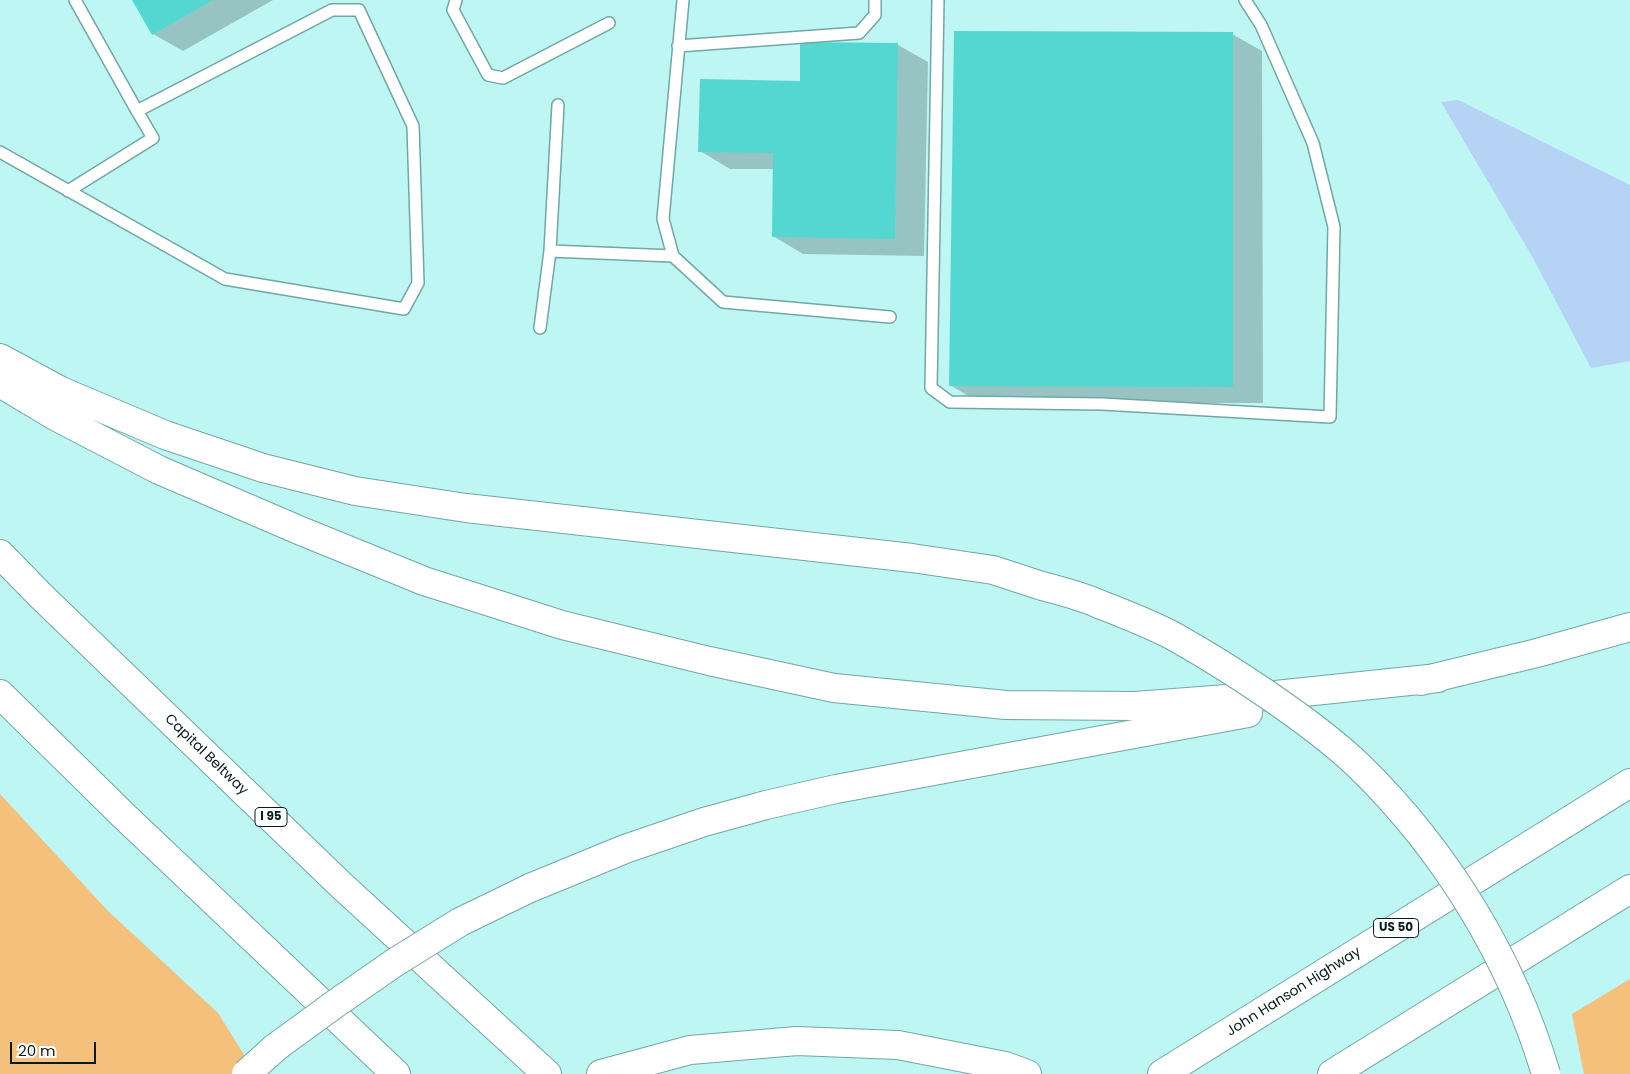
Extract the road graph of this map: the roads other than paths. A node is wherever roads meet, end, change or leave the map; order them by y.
1 (75, 0) edge
2 (456, 0) edge
3 (683, 0) edge
4 (875, 0) edge
5 (938, 0) edge
6 (1245, 0) edge
7 (609, 23) dead end
8 (678, 46) junction
9 (558, 105) dead end
10 (137, 111) junction
11 (0, 152) edge
12 (68, 191) junction
13 (550, 251) junction
14 (673, 256) junction
15 (890, 318) dead end
16 (540, 328) dead end
17 (0, 358) edge
18 (0, 383) edge
19 (0, 554) edge
20 (1630, 627) edge
21 (1438, 678) junction
22 (0, 694) edge
23 (1630, 783) edge
24 (1630, 890) edge
25 (246, 1074) edge
26 (396, 1074) edge
27 (548, 1074) edge
28 (601, 1074) edge
29 (1027, 1074) edge
30 (1162, 1074) edge
31 (1332, 1074) edge
32 (1546, 1074) edge

1 - 10 lane
2 - 7 lane
3 - 8 lane
4 - 8 lane
5 - 6 lane
8 - 14 lane
9 - 13 lane
10 - 12 lane
10 - 12 lane
11 - 12 lane
13 - 14 lane
13 - 16 lane
14 - 15 lane
17 - 32 highway, bridge
18 - 21 highway
19 - 27 highway, Capital Beltway / I 95
20 - 21 highway
21 - 25 highway, bridge
22 - 26 highway
23 - 30 highway, John Hanson Highway / US 50
24 - 31 highway
28 - 29 highway

